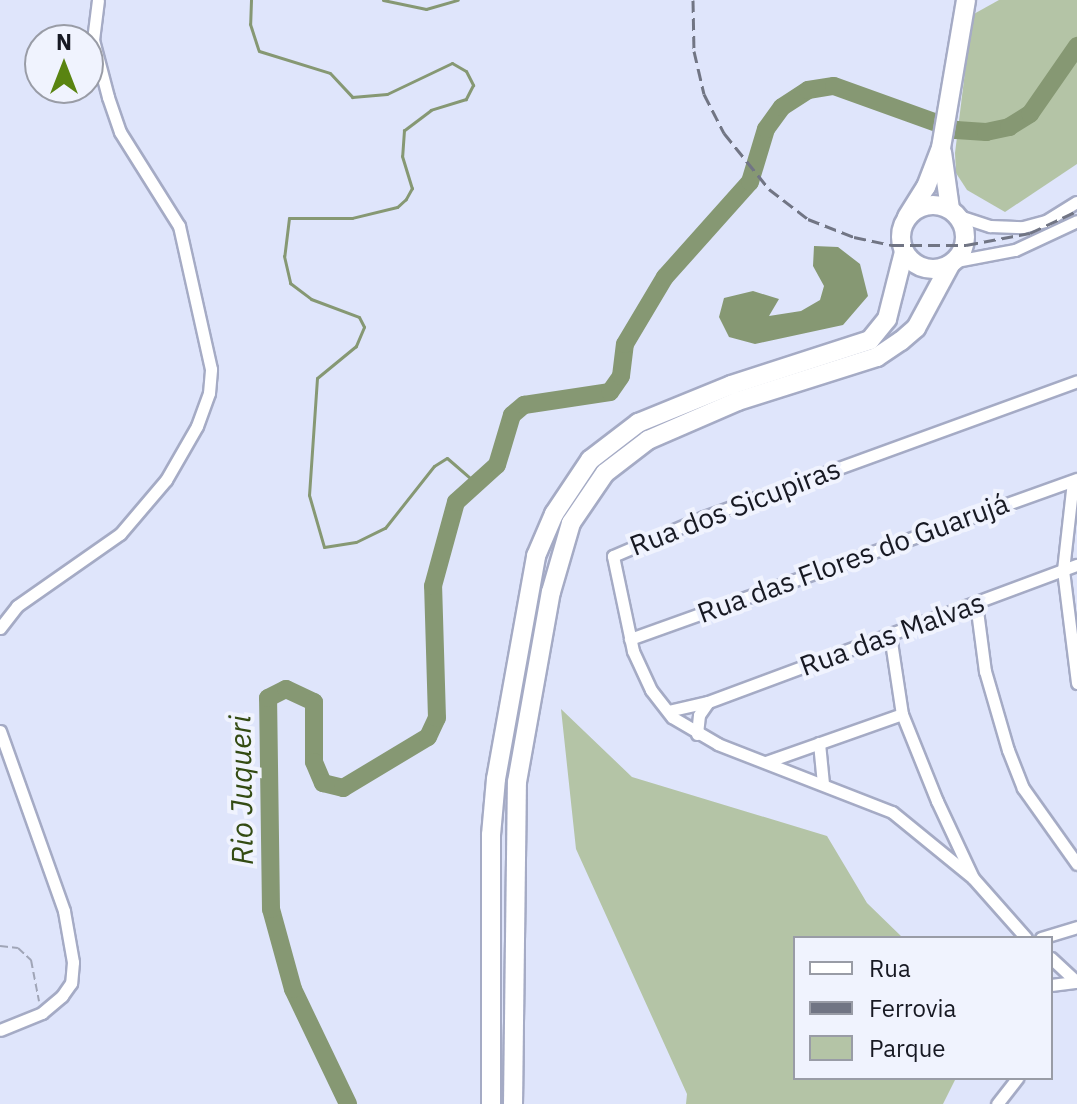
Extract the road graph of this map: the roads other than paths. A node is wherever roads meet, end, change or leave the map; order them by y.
1 (98, 0) edge
2 (966, 0) edge
3 (941, 145) junction
4 (1077, 202) edge
5 (955, 212) junction
6 (907, 217) junction
7 (1077, 221) edge
8 (904, 252) junction
9 (953, 263) junction
10 (1077, 381) edge
11 (1075, 480) edge
12 (1077, 565) edge
13 (1063, 570) junction
14 (976, 603) junction
15 (0, 628) edge
16 (890, 635) junction
17 (630, 639) junction
18 (1077, 683) edge
19 (708, 702) junction
20 (668, 711) junction
21 (902, 714) junction
22 (0, 731) edge
23 (697, 734) junction
24 (819, 743) junction
25 (766, 762) junction
26 (823, 784) junction
27 (1077, 864) edge
28 (973, 878) junction
29 (1077, 927) edge
30 (1024, 936) edge
31 (1048, 936) edge
32 (1053, 960) edge
33 (1077, 982) edge
34 (1053, 985) edge
35 (25, 1019) junction
36 (0, 1021) edge
37 (0, 1030) edge
38 (1015, 1080) edge
39 (491, 1104) edge
40 (513, 1104) edge
41 (997, 1104) edge

1 - 15 street
2 - 3 main road
3 - 5 main road
3 - 6 main road
4 - 5 street
5 - 6 main road
5 - 9 main road
6 - 8 main road
7 - 9 street
8 - 9 main road
8 - 39 main road
9 - 40 main road
10 - 17 street, Rua dos Sicupiras
11 - 13 street
11 - 17 street, Rua das Flores do Guarujá
12 - 13 street, Rua das Malvas
13 - 14 street, Rua das Malvas
13 - 18 street
14 - 16 street, Rua das Malvas
14 - 27 street
16 - 19 street, Rua das Malvas
16 - 21 street
17 - 20 street, Rua dos Sicupiras
19 - 20 street, Rua das Malvas
19 - 23 street
20 - 23 street, Rua dos Sicupiras
21 - 24 street
21 - 28 street
22 - 35 street
23 - 25 street, Rua dos Sicupiras
24 - 25 street
24 - 26 street
25 - 26 street, Rua dos Sicupiras
26 - 28 street, Rua dos Sicupiras
28 - 30 street
29 - 31 street
32 - 33 street
33 - 34 street
35 - 36 street
35 - 37 street
38 - 41 street

